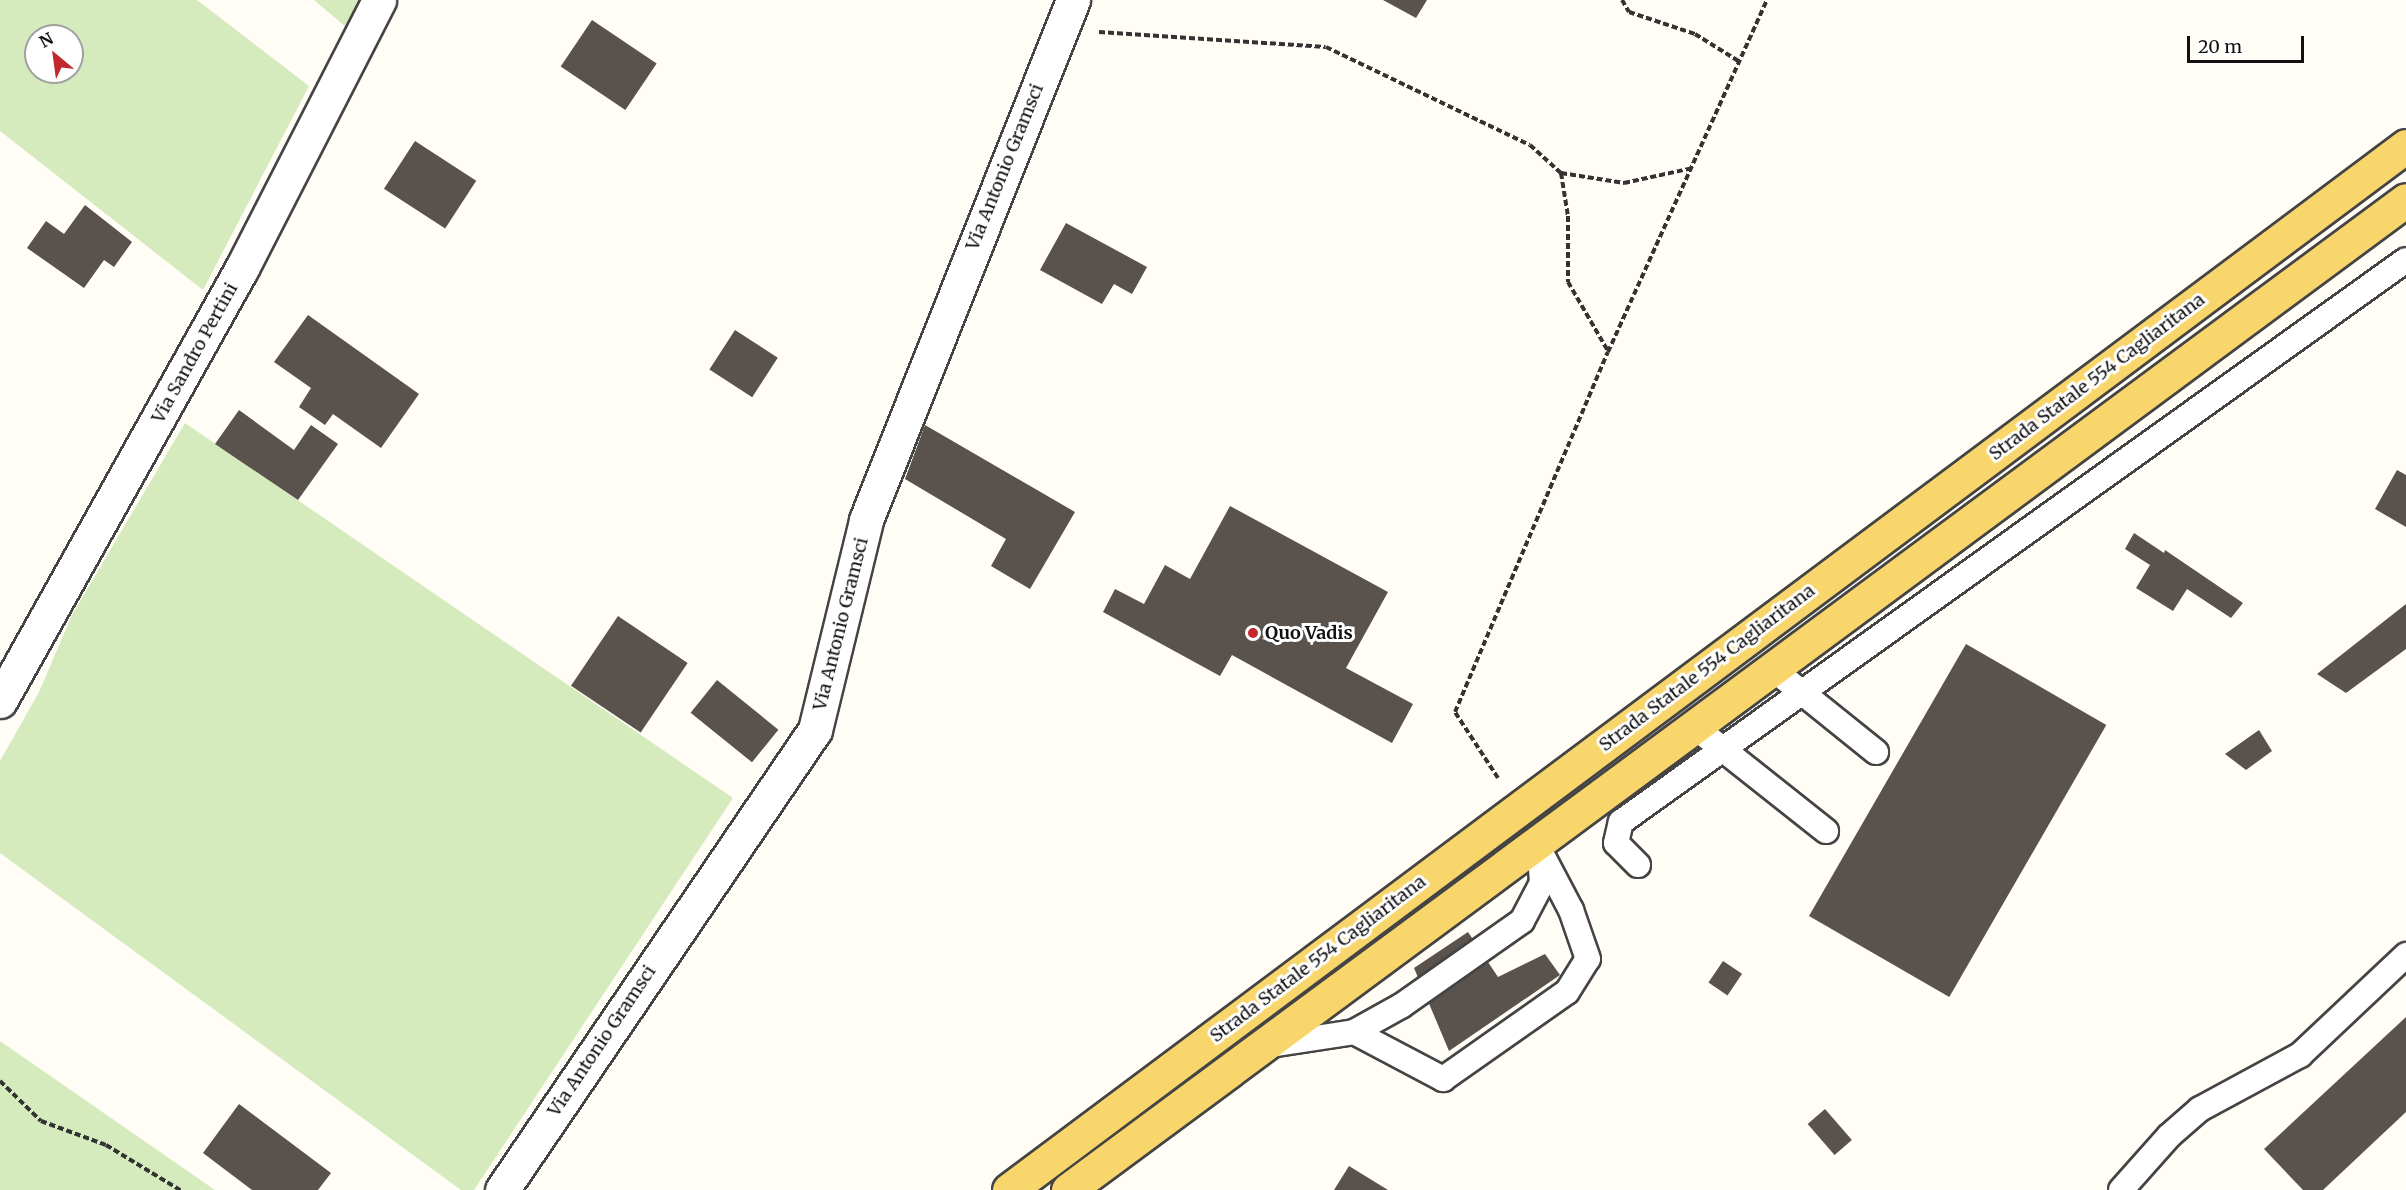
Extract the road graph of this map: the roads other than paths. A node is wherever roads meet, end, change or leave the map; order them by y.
1 (378, 0) edge
2 (1073, 0) edge
3 (2406, 146) edge
4 (2406, 200) edge
5 (2406, 260) edge
6 (1774, 670) junction
7 (1804, 694) junction
8 (0, 701) edge
9 (1696, 728) junction
10 (1724, 750) junction
11 (1876, 752) dead end
12 (1826, 831) dead end
13 (1541, 846) junction
14 (1638, 866) dead end
15 (2406, 955) edge
16 (1354, 1032) junction
17 (1264, 1046) junction
18 (502, 1190) edge
19 (1009, 1190) edge
20 (1068, 1190) edge
21 (2121, 1190) edge

1 - 8 street, Via Sandro Pertini
2 - 18 street, Via Antonio Gramsci
3 - 19 main road, Strada Statale 554 Cagliaritana
4 - 6 main road, Strada Statale 554 Cagliaritana
5 - 7 lane
6 - 7 lane
6 - 9 main road, Strada Statale 554 Cagliaritana
7 - 10 lane
7 - 11 lane
9 - 10 lane
9 - 13 main road, Strada Statale 554 Cagliaritana
10 - 12 lane
10 - 14 lane
13 - 16 lane
13 - 16 lane
13 - 17 main road, Strada Statale 554 Cagliaritana
15 - 21 lane
16 - 17 lane
17 - 20 main road, Strada Statale 554 Cagliaritana

